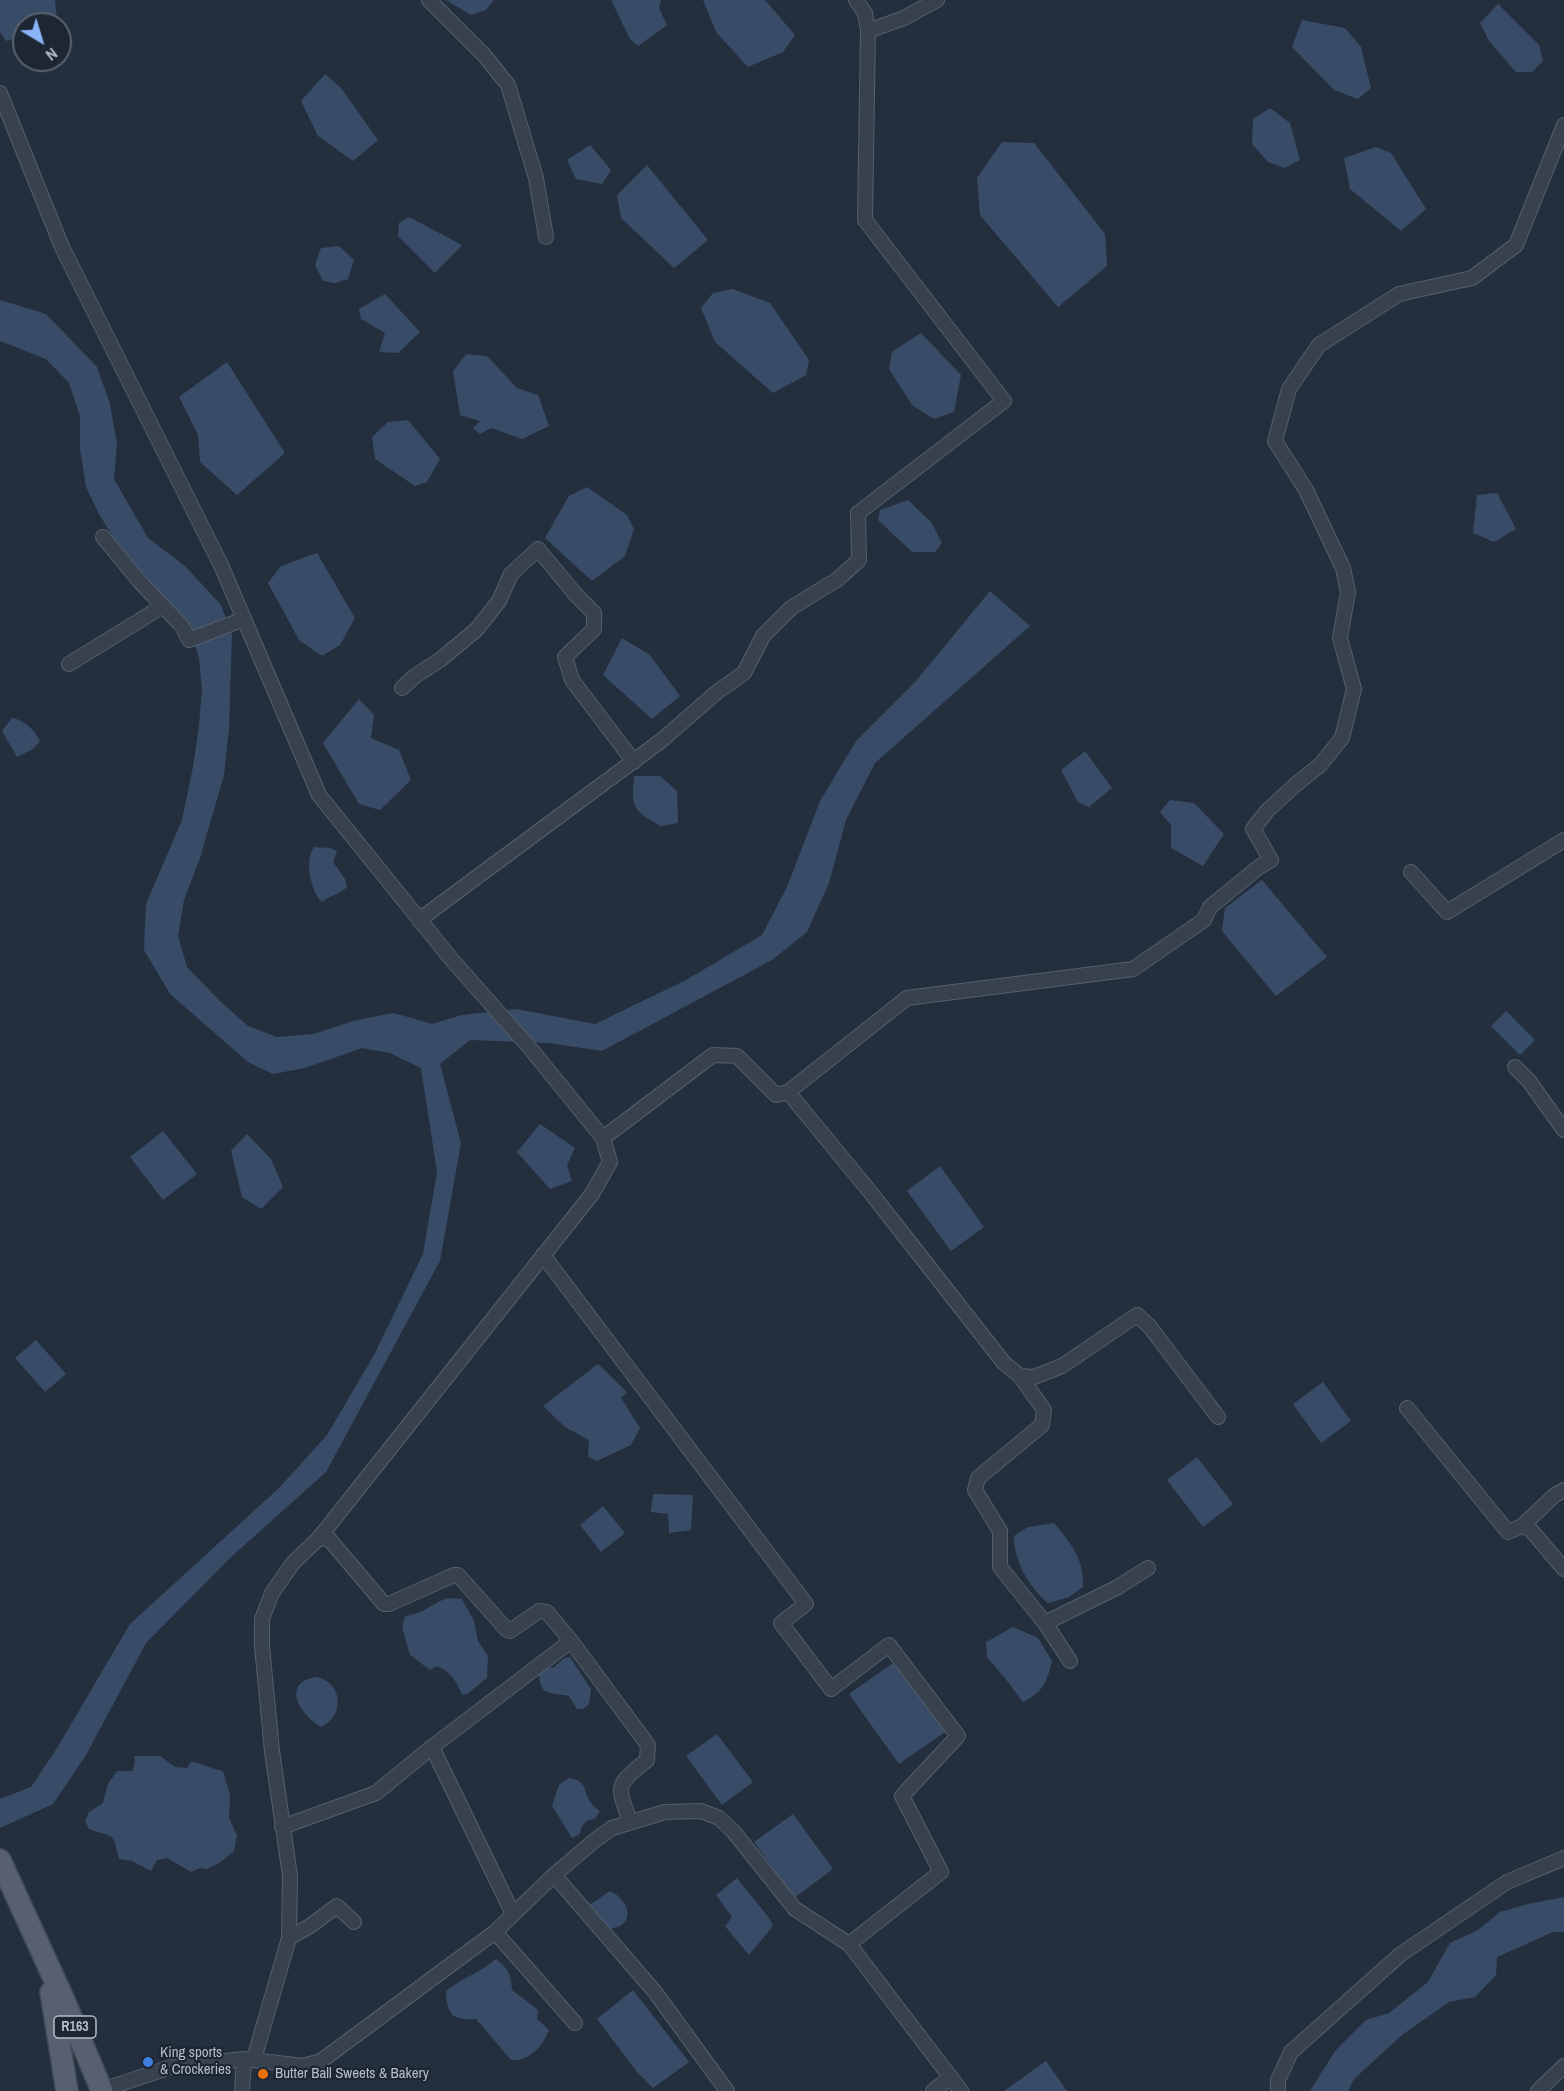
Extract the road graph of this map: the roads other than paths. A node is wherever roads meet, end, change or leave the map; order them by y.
1 (429, 0) edge
2 (856, 0) edge
3 (937, 0) edge
4 (868, 31) junction
5 (0, 93) edge
6 (1564, 125) edge
7 (546, 237) dead end
8 (103, 537) dead end
9 (163, 606) junction
10 (238, 621) junction
11 (69, 664) dead end
12 (402, 688) dead end
13 (634, 762) junction
14 (1564, 840) edge
15 (1411, 872) dead end
16 (419, 920) junction
17 (1515, 1067) dead end
18 (788, 1092) junction
19 (1564, 1130) edge
20 (603, 1138) junction
21 (543, 1255) junction
22 (1020, 1376) junction
23 (1407, 1408) dead end
24 (1218, 1417) dead end
25 (1564, 1490) edge
26 (1522, 1527) junction
27 (319, 1538) junction
28 (1148, 1568) dead end
29 (1564, 1569) edge
30 (1045, 1623) junction
31 (571, 1641) junction
32 (1070, 1661) dead end
33 (432, 1747) junction
34 (630, 1821) junction
35 (282, 1827) junction
36 (1564, 1858) edge
37 (1, 1866) edge
38 (554, 1875) junction
39 (513, 1914) junction
40 (354, 1922) dead end
41 (495, 1932) junction
42 (289, 1938) junction
43 (849, 1944) junction
44 (47, 1965) junction
45 (575, 2023) dead end
46 (249, 2059) junction
47 (1564, 2067) edge
48 (951, 2077) junction
49 (66, 2091) edge
50 (102, 2091) edge
51 (242, 2091) edge
52 (727, 2091) edge
53 (933, 2091) edge
54 (961, 2091) edge
55 (1278, 2091) edge
56 (1538, 2091) edge

1 - 7 street
2 - 4 street
3 - 4 street
4 - 13 street
5 - 10 street
6 - 18 street
8 - 9 street
9 - 10 street
9 - 11 street
10 - 16 street
12 - 13 street
13 - 16 street
14 - 15 street
16 - 20 street
17 - 19 street
18 - 20 street
18 - 22 street
20 - 21 street
21 - 27 street
21 - 43 street
22 - 24 street
22 - 30 street
23 - 26 street
25 - 26 street
26 - 29 street
27 - 31 street
27 - 35 street
28 - 30 street
30 - 32 street
31 - 33 street
31 - 34 street
33 - 35 street
33 - 39 street
34 - 38 street
34 - 43 street
35 - 42 street
36 - 55 street
37 - 44 main road, R163
38 - 39 street
38 - 52 street
39 - 41 street
40 - 42 street
41 - 45 street
41 - 46 street
42 - 46 street
43 - 48 street
44 - 49 main road, R163
44 - 50 main road, R163
46 - 50 street
46 - 51 street
47 - 56 street
48 - 53 street
48 - 54 street

